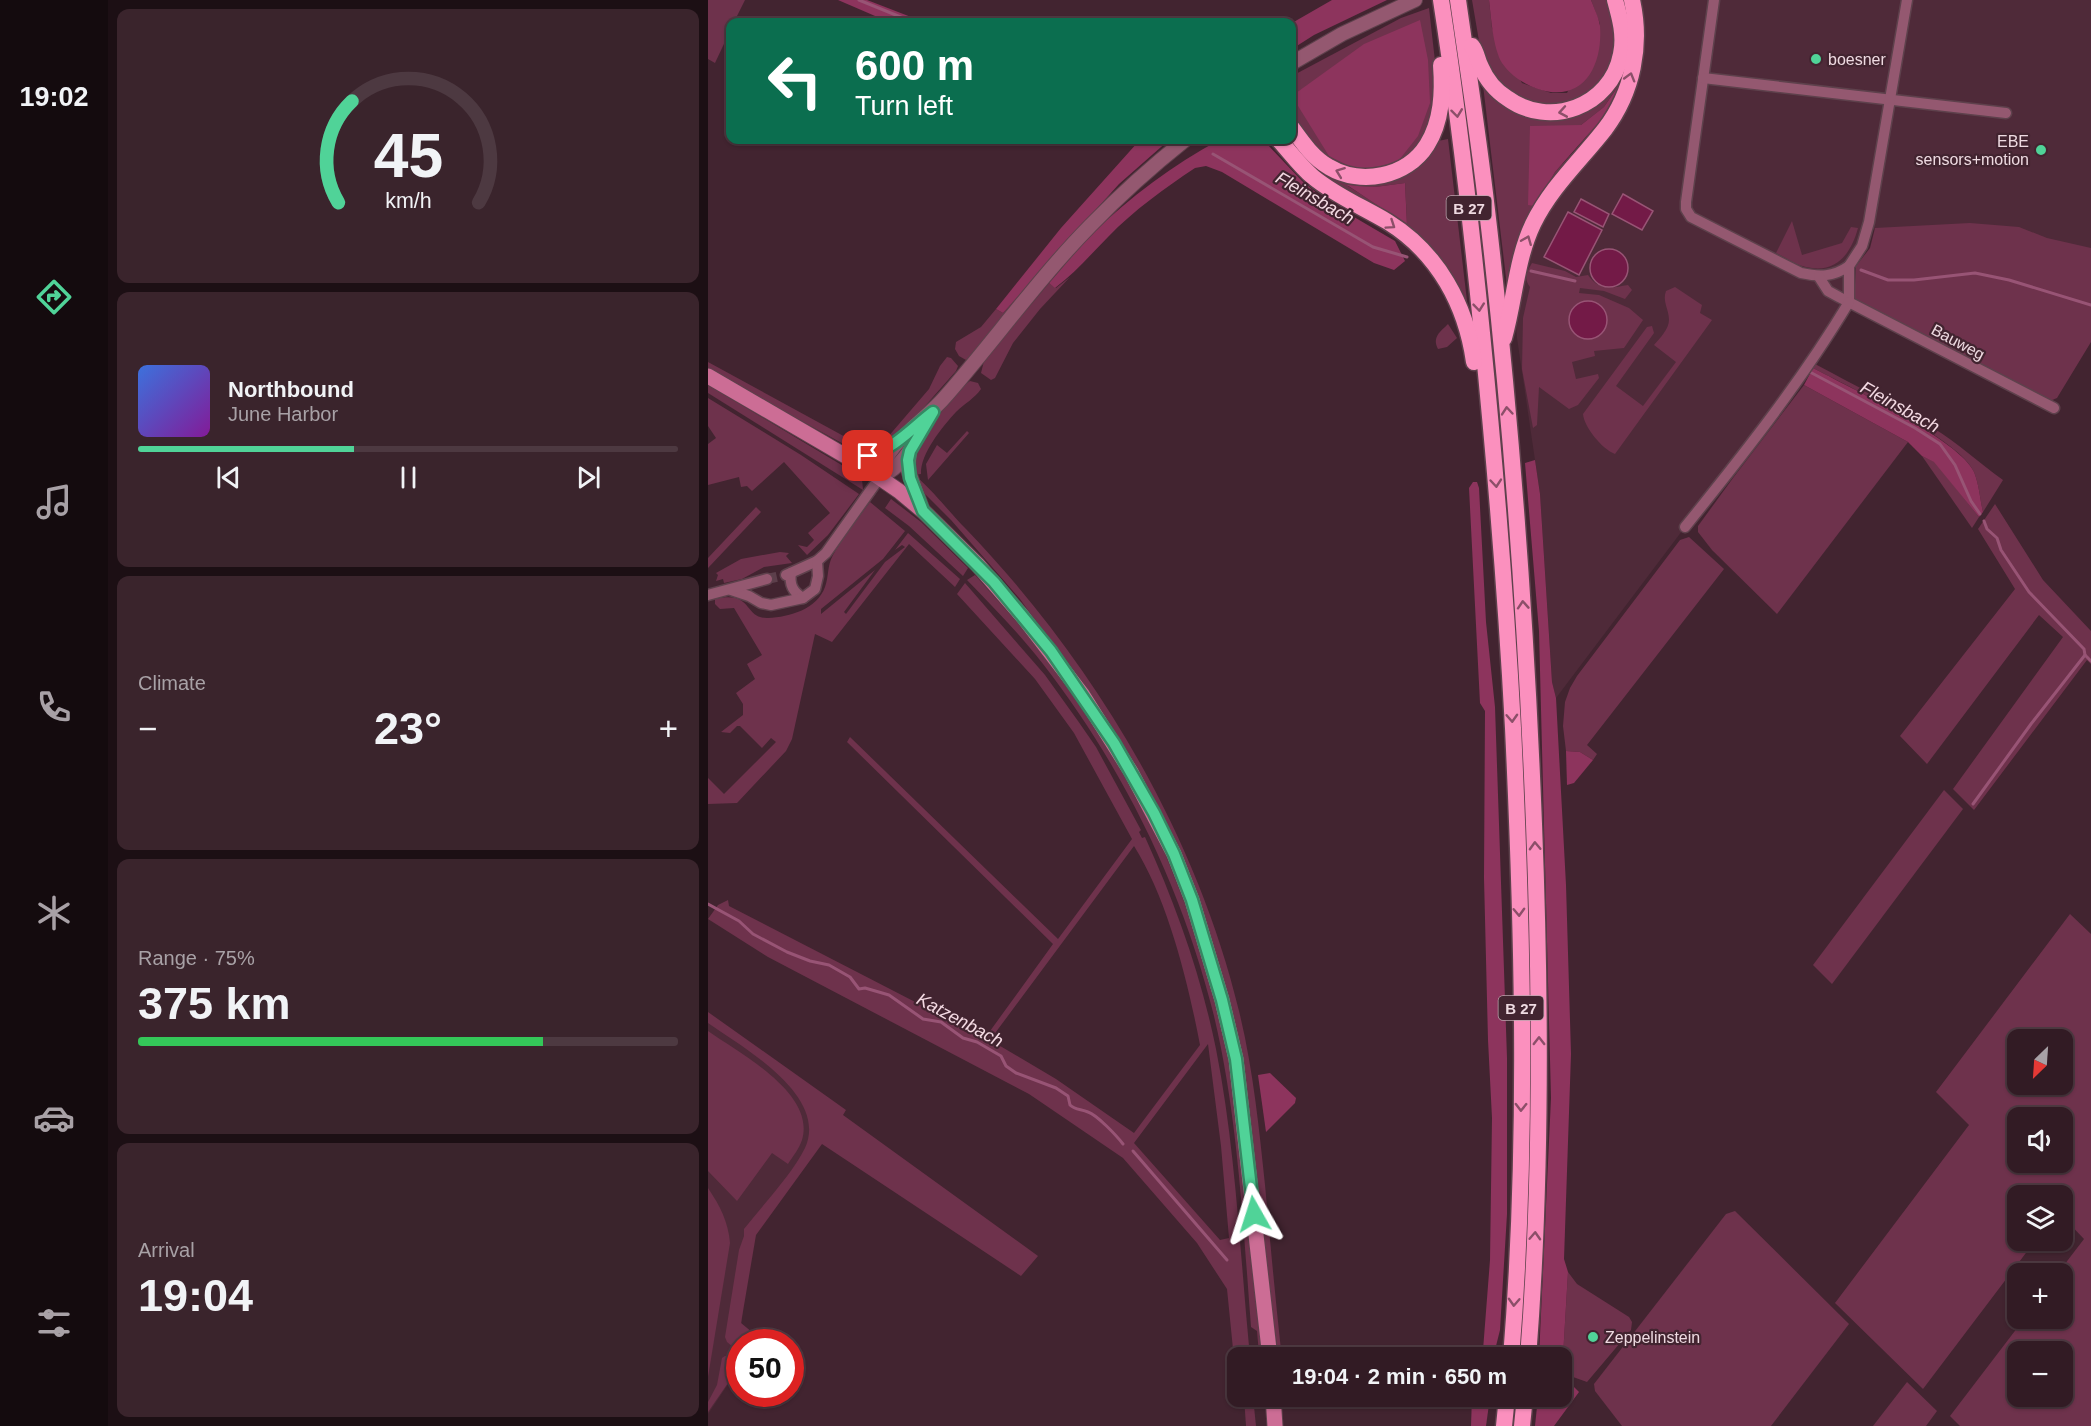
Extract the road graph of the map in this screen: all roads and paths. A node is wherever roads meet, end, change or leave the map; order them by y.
1 (1414, 0) edge
2 (1458, 0) edge
3 (1615, 0) edge
4 (1632, 0) edge
5 (1714, 0) edge
6 (1907, 0) edge
7 (1442, 7) edge
8 (1462, 29) junction
9 (1296, 61) edge
10 (1703, 78) junction
11 (1889, 100) junction
12 (2006, 113) dead end
13 (1296, 134) edge
14 (1180, 144) edge
15 (1283, 144) edge
16 (1849, 266) junction
17 (1819, 277) junction
18 (1849, 302) junction
19 (1502, 346) junction
20 (708, 376) edge
21 (1489, 403) junction
22 (2054, 408) dead end
23 (933, 412) junction
24 (899, 441) junction
25 (910, 451) junction
26 (851, 458) junction
27 (880, 477) junction
28 (923, 511) junction
29 (1685, 527) dead end
30 (817, 561) junction
31 (767, 579) tunnel mouth
32 (731, 590) junction
33 (708, 595) edge
34 (803, 598) junction
35 (1269, 1347) edge
36 (1511, 1347) edge
37 (1529, 1347) edge
38 (1274, 1407) edge
39 (1506, 1407) edge
40 (1524, 1407) edge
41 (1275, 1426) edge
42 (1504, 1426) edge
43 (1522, 1426) edge

1 - 9 street
2 - 8 highway, B 27
3 -> 8 highway
19 -> 4 highway
5 - 10 street
6 - 11 street
7 -> 13 highway
7 -> 21 highway, B 27
8 - 19 highway, B 27
10 - 11 street
10 - 17 street
11 - 12 street
11 - 16 street
14 - 23 street
15 -> 21 highway
16 - 17 street
16 - 18 street
17 - 18 street, Bauweg
18 - 22 street, Bauweg
18 - 29 street
37 -> 19 highway, B 27
20 - 26 main road
21 -> 36 highway, B 27
23 - 24 street
23 - 25 street
24 - 26 street
24 - 27 street
25 - 27 street
25 - 28 street
26 - 27 main road
27 - 28 main road
27 - 30 street
28 - 35 main road
30 - 34 street
30 - 34 street
31 - 32 street
32 - 33 street
32 - 34 street
38 - 41 main road
39 - 42 highway
40 - 43 highway

